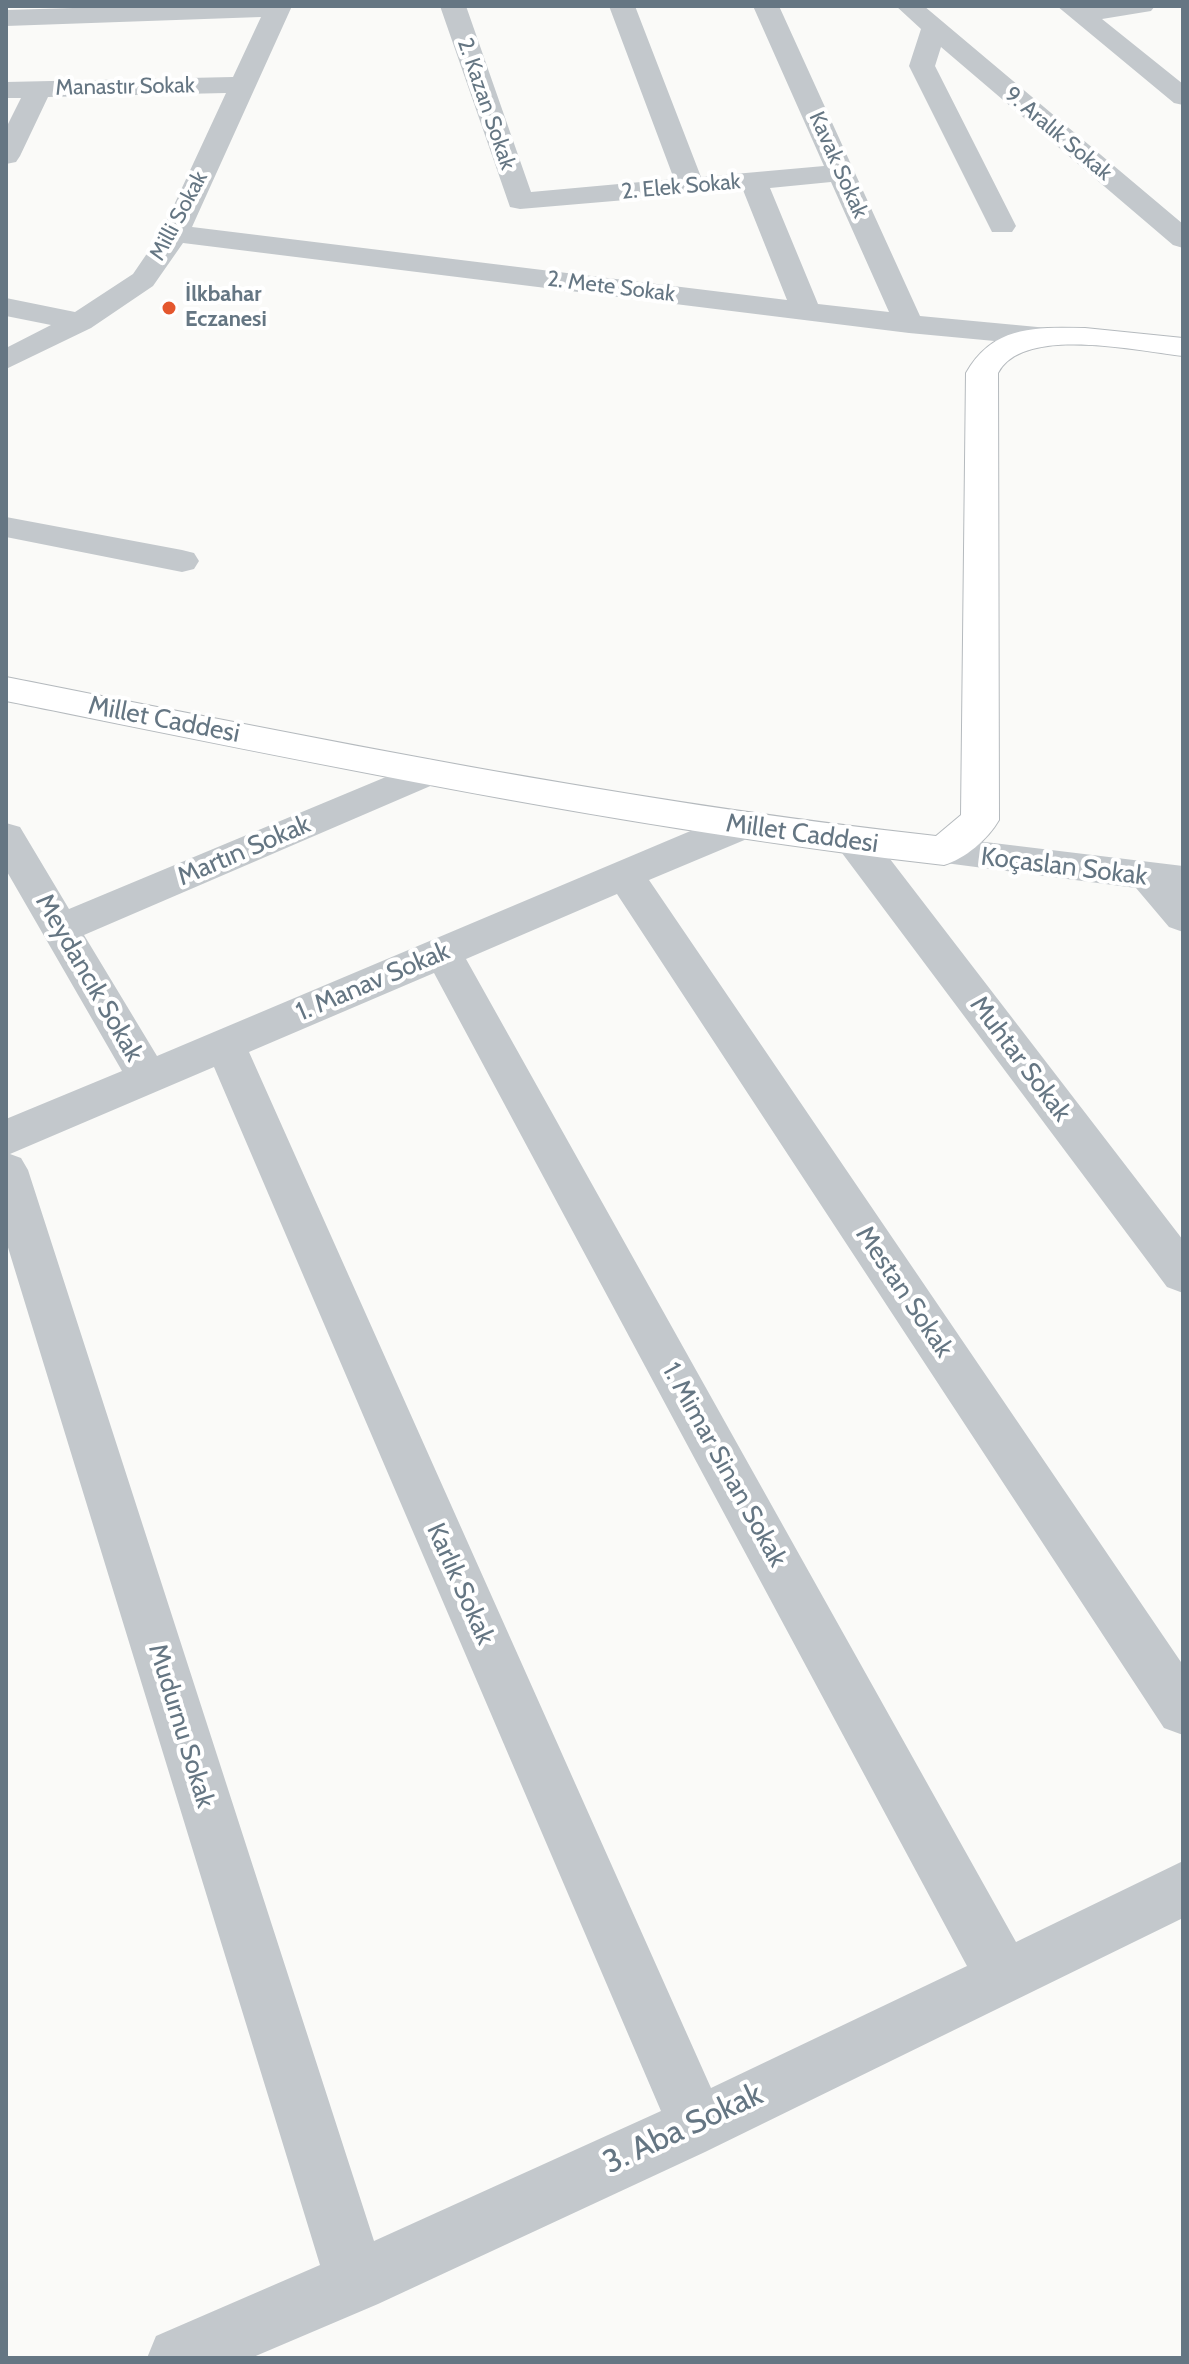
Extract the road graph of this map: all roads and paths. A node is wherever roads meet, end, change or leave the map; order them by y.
1 (453, 6) edge
2 (622, 6) edge
3 (766, 6) edge
4 (909, 6) edge
5 (1142, 6) edge
6 (278, 7) edge
7 (186, 9) edge
8 (1076, 10) edge
9 (42, 11) edge
10 (6, 18) edge
11 (934, 29) junction
12 (245, 85) junction
13 (39, 89) junction
14 (6, 90) edge
15 (1183, 97) edge
16 (6, 156) edge
17 (843, 173) junction
18 (753, 180) junction
19 (690, 186) junction
20 (520, 201) joint
21 (1002, 226) dead end
22 (175, 233) junction
23 (1183, 239) edge
24 (6, 307) edge
25 (806, 311) junction
26 (80, 322) junction
27 (909, 324) junction
28 (1048, 337) junction
29 (1183, 338) edge
30 (1138, 343) junction
31 (1183, 347) edge
32 (6, 360) edge
33 (6, 527) edge
34 (182, 561) dead end
35 (6, 689) edge
36 (429, 772) junction
37 (740, 826) junction
38 (6, 837) edge
39 (856, 843) junction
40 (944, 851) junction
41 (625, 875) junction
42 (1166, 880) edge
43 (1183, 917) edge
44 (60, 929) junction
45 (443, 953) junction
46 (225, 1045) junction
47 (148, 1078) junction
48 (6, 1138) edge
49 (6, 1170) edge
50 (1183, 1274) edge
51 (1183, 1710) edge
52 (1183, 1889) edge
53 (1005, 1978) junction
54 (696, 2123) junction
55 (356, 2282) junction
56 (178, 2358) edge

1 - 20 street, 2. Kazan Sokak
2 - 19 street
3 - 17 street, Kavak Sokak
4 - 11 street, 9. Aralık Sokak
5 - 8 street
6 - 7 street
6 - 12 street, Milli Sokak
7 - 9 street
8 - 15 street
9 - 10 street
11 - 21 street
11 - 23 street, 9. Aralık Sokak
12 - 13 street, Manastır Sokak
12 - 22 street, Milli Sokak
13 - 14 street, Manastır Sokak
13 - 16 street
17 - 18 street, 2. Elek Sokak
17 - 27 street, Kavak Sokak
18 - 19 street, 2. Elek Sokak
18 - 25 street
19 - 20 street, 2. Elek Sokak
22 - 25 street, 2. Mete Sokak
22 - 26 street, Milli Sokak
24 - 26 street
25 - 27 street, 2. Mete Sokak
26 - 32 street, Milli Sokak
27 - 28 street, 2. Mete Sokak
28 - 30 main road
28 - 40 main road
29 - 30 main road
30 - 31 main road
33 - 34 street
35 - 36 main road, Millet Caddesi
36 - 37 main road, Millet Caddesi
36 - 44 street, Martın Sokak
37 - 39 main road, Millet Caddesi
37 - 41 street, 1. Manav Sokak
38 - 44 street, Meydancık Sokak
39 - 40 main road, Millet Caddesi
39 - 50 street, Muhtar Sokak
40 - 42 street, Koçaslan Sokak
41 - 45 street, 1. Manav Sokak
41 - 51 street, Mestan Sokak
42 - 43 street
44 - 47 street, Meydancık Sokak
45 - 46 street, 1. Manav Sokak
45 - 53 street, 1. Mimar Sinan Sokak
46 - 47 street, 1. Manav Sokak
46 - 54 street, Karlık Sokak
47 - 48 street, 1. Manav Sokak
49 - 55 street, Mudurnu Sokak
52 - 53 street, 3. Aba Sokak
53 - 54 street, 3. Aba Sokak
54 - 55 street, 3. Aba Sokak
55 - 56 street, 3. Aba Sokak

